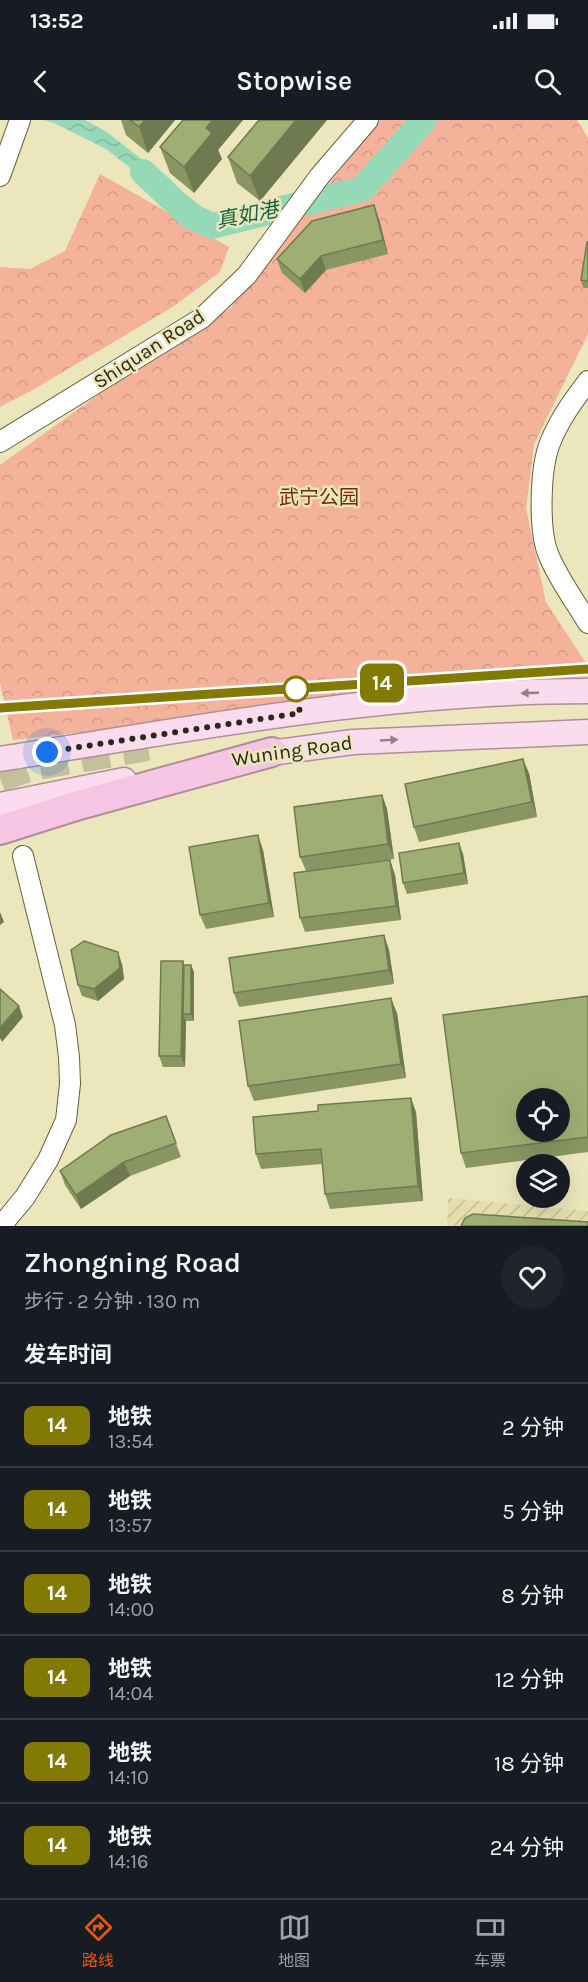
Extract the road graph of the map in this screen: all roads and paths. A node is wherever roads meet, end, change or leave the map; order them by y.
1 (20, 120) edge
2 (368, 120) edge
3 (0, 176) edge
4 (588, 381) edge
5 (0, 442) edge
6 (588, 623) edge
7 (588, 691) edge
8 (588, 732) edge
9 (272, 752) junction
10 (0, 759) edge
11 (0, 805) edge
12 (0, 830) edge
13 (23, 856) dead end
14 (1, 1226) edge

1 - 3 street
2 - 5 street, Shiquan Road
4 - 6 street
7 -> 10 main road
9 -> 8 main road, Wuning Road
9 - 11 main road, Wuning Road
9 - 12 highway
13 - 14 street

